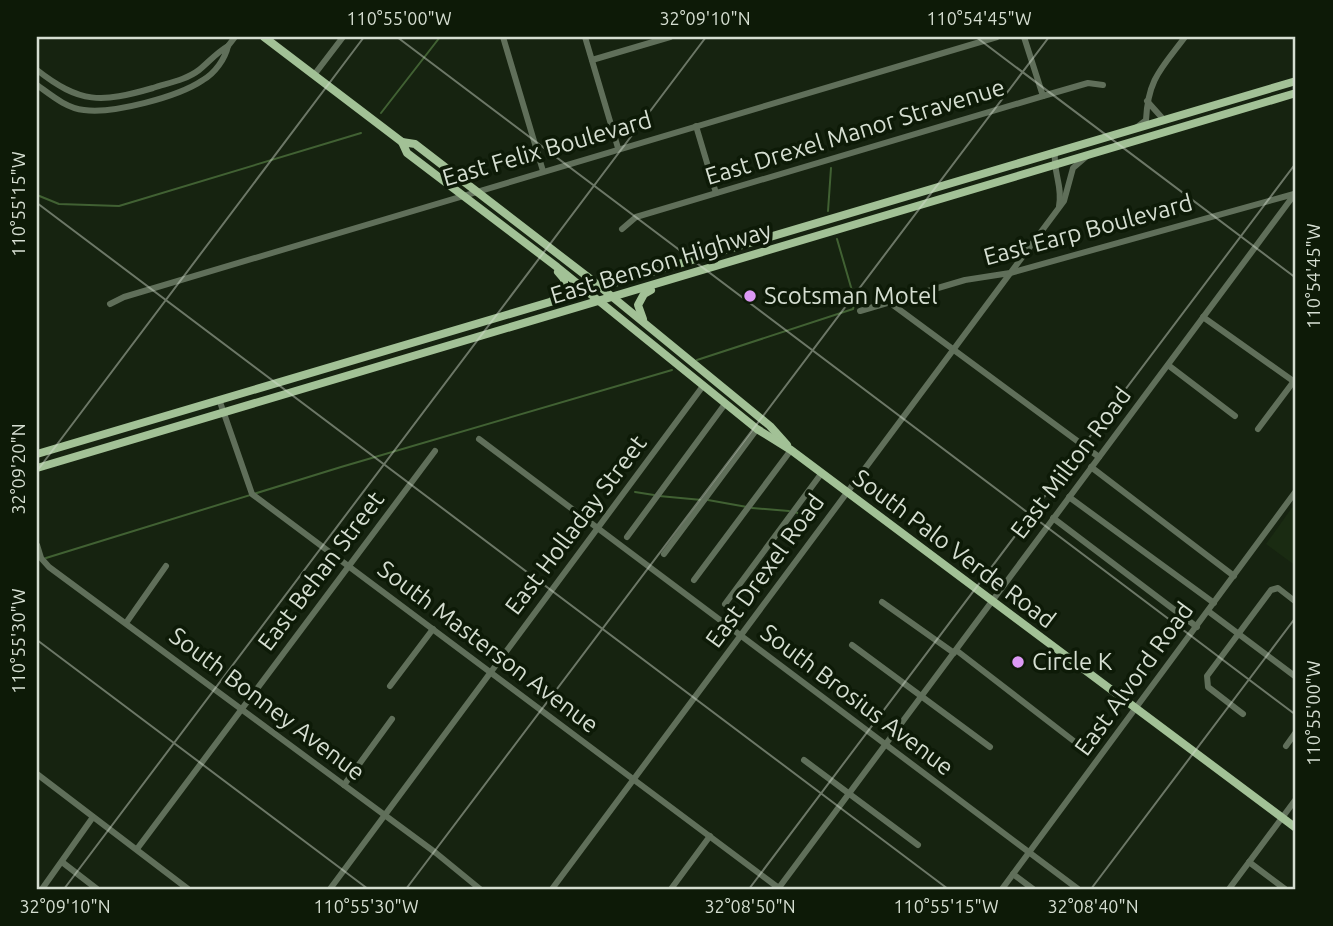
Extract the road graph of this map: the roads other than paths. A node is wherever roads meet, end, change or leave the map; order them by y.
1 (235, 37) edge
2 (264, 37) edge
3 (344, 37) edge
4 (503, 37) edge
5 (585, 37) edge
6 (670, 37) edge
7 (996, 37) edge
8 (1024, 37) edge
9 (1185, 37) edge
10 (976, 40) edge
11 (228, 46) junction
12 (592, 60) junction
13 (37, 70) edge
14 (314, 75) junction
15 (48, 79) junction
16 (1296, 81) edge
17 (166, 84) junction
18 (1103, 85) dead end
19 (39, 86) edge
20 (1276, 87) junction
21 (172, 93) junction
22 (1296, 93) edge
23 (1043, 96) junction
24 (1275, 100) junction
25 (1147, 101) junction
26 (1164, 120) junction
27 (696, 126) junction
28 (1135, 129) junction
29 (402, 142) junction
30 (618, 148) junction
31 (1055, 153) junction
32 (1088, 155) junction
33 (1054, 165) junction
34 (543, 171) junction
35 (476, 190) junction
36 (716, 193) junction
37 (463, 194) junction
38 (1295, 194) edge
39 (1059, 208) junction
40 (622, 229) dead end
41 (550, 261) junction
42 (1010, 273) junction
43 (667, 282) junction
44 (602, 288) junction
45 (589, 292) junction
46 (613, 298) junction
47 (600, 302) junction
48 (889, 302) junction
49 (110, 304) dead end
50 (544, 306) junction
51 (860, 312) dead end
52 (1203, 317) junction
53 (646, 324) junction
54 (952, 350) junction
55 (381, 355) junction
56 (1168, 365) junction
57 (386, 366) junction
58 (1295, 382) edge
59 (703, 386) junction
60 (220, 402) junction
61 (726, 404) junction
62 (224, 414) junction
63 (1235, 416) dead end
64 (757, 429) junction
65 (1258, 429) dead end
66 (479, 439) dead end
67 (791, 450) junction
68 (435, 452) dead end
69 (37, 454) edge
70 (1099, 457) junction
71 (1091, 467) junction
72 (37, 468) edge
73 (821, 474) junction
74 (1296, 491) edge
75 (846, 493) junction
76 (1069, 496) junction
77 (1053, 518) junction
78 (596, 530) junction
79 (627, 537) dead end
80 (37, 545) edge
81 (664, 554) dead end
82 (166, 566) dead end
83 (348, 566) junction
84 (1234, 576) junction
85 (694, 580) dead end
86 (882, 602) dead end
87 (992, 602) junction
88 (1296, 602) edge
89 (1214, 603) junction
90 (725, 604) dead end
91 (1208, 611) junction
92 (126, 623) junction
93 (1197, 626) junction
94 (433, 629) junction
95 (1238, 634) junction
96 (741, 637) junction
97 (852, 645) dead end
98 (955, 651) junction
99 (491, 672) junction
100 (1296, 677) edge
101 (390, 686) dead end
102 (922, 696) junction
103 (1137, 707) junction
104 (241, 710) junction
105 (1244, 714) dead end
106 (392, 719) dead end
107 (1296, 732) edge
108 (884, 745) junction
109 (1286, 746) dead end
110 (990, 747) dead end
111 (1088, 752) dead end
112 (804, 760) dead end
113 (37, 774) edge
114 (632, 780) junction
115 (344, 785) junction
116 (848, 793) junction
117 (1296, 799) edge
118 (384, 816) junction
119 (93, 817) junction
120 (1282, 818) junction
121 (1296, 828) edge
122 (709, 836) junction
123 (918, 845) dead end
124 (137, 849) junction
125 (1030, 853) junction
126 (62, 862) junction
127 (1249, 862) junction
128 (1013, 874) junction
129 (41, 889) edge
130 (97, 889) edge
131 (188, 889) edge
132 (330, 889) edge
133 (480, 889) edge
134 (552, 889) edge
135 (671, 889) edge
136 (779, 889) edge
137 (1002, 889) edge
138 (1033, 889) edge
139 (1078, 889) edge
140 (1229, 889) edge
141 (1285, 889) edge

1 - 11 street
2 - 14 main road, South Palo Verde Road
3 - 14 street
4 - 34 street
5 - 12 street
6 - 12 street
7 - 10 street, East Felix Boulevard
8 - 23 street
9 - 25 street
10 - 27 street, East Felix Boulevard
11 - 17 street
11 - 21 street
12 - 30 street
13 - 15 street
14 - 29 main road, South Palo Verde Road
15 - 17 street
15 - 19 street
16 - 20 main road, East Benson Highway
17 - 21 street
18 - 23 street, East Drexel Manor Stravenue
19 - 21 street
20 - 24 main road
20 - 26 main road, East Benson Highway
22 - 24 main road, East Benson Highway
23 - 36 street, East Drexel Manor Stravenue
24 - 32 main road, East Benson Highway
25 - 26 street
25 - 28 street
26 - 28 main road, East Benson Highway
27 - 30 street, East Felix Boulevard
27 - 36 street
28 - 31 main road, East Benson Highway
29 - 35 main road, South Palo Verde Road
29 - 37 main road, South Palo Verde Road
30 - 34 street, East Felix Boulevard
31 - 33 street
31 - 44 main road, East Benson Highway
32 - 33 main road, East Benson Highway
32 - 39 street, East Drexel Road
33 - 39 street
33 - 43 main road, East Benson Highway
34 - 35 street, East Felix Boulevard
35 - 37 street, East Felix Boulevard
35 - 44 main road, South Palo Verde Road
36 - 40 street, East Drexel Manor Stravenue
37 - 41 main road, South Palo Verde Road
37 - 49 street, East Felix Boulevard
38 - 42 street, East Earp Boulevard
38 - 52 street, East Milton Road
39 - 42 street, East Drexel Road
41 - 45 main road, South Palo Verde Road
41 - 50 main road
42 - 48 street, East Earp Boulevard
42 - 54 street, East Drexel Road
43 - 46 main road, East Benson Highway
43 - 53 main road
44 - 45 main road, East Benson Highway
44 - 46 main road, South Palo Verde Road
45 - 47 main road, South Palo Verde Road
45 - 50 main road, East Benson Highway
46 - 47 main road, East Benson Highway
46 - 53 main road, South Palo Verde Road
47 - 57 main road, East Benson Highway
47 - 59 main road, South Palo Verde Road
48 - 51 street, East Earp Boulevard
48 - 54 street
50 - 55 main road, East Benson Highway
52 - 56 street, East Milton Road
52 - 58 street
53 - 67 main road, South Palo Verde Road
54 - 70 street
54 - 75 street, East Drexel Road
55 - 57 main road
55 - 60 main road, East Benson Highway
56 - 63 street
56 - 70 street, East Milton Road
57 - 62 main road, East Benson Highway
58 - 65 street
59 - 61 main road, South Palo Verde Road
59 - 78 street, East Holladay Street
60 - 62 street, South Masterson Avenue
60 - 69 main road, East Benson Highway
61 - 64 main road, South Palo Verde Road
61 - 79 street
62 - 72 main road, East Benson Highway
62 - 83 street, South Masterson Avenue
64 - 67 main road, South Palo Verde Road
64 - 81 street
66 - 78 street, South Brosius Avenue
67 - 73 main road, South Palo Verde Road
67 - 85 street
68 - 83 street, East Behan Street
70 - 71 street, East Milton Road
71 - 76 street, East Milton Road
71 - 84 street
73 - 75 main road, South Palo Verde Road
73 - 90 street
74 - 84 street, East Alvord Road
75 - 87 main road, South Palo Verde Road
75 - 96 street, East Drexel Road
76 - 77 street, East Milton Road
76 - 89 street
77 - 87 street, East Milton Road
77 - 93 street
78 - 96 street, South Brosius Avenue
78 - 99 street, East Holladay Street
80 - 92 street, South Bonney Avenue
82 - 92 street
83 - 94 street, South Masterson Avenue
83 - 104 street, East Behan Street
84 - 89 street, East Alvord Road
86 - 98 street
87 - 98 street, East Milton Road
87 - 103 main road, South Palo Verde Road
88 - 95 street
89 - 91 street, East Alvord Road
91 - 93 street, East Alvord Road
91 - 95 street
92 - 104 street, South Bonney Avenue
93 - 103 street, East Alvord Road
94 - 99 street, South Masterson Avenue
94 - 101 street
95 - 100 street
95 - 105 street
96 - 108 street, South Brosius Avenue
96 - 114 street, East Drexel Road
97 - 102 street
98 - 102 street, East Milton Road
98 - 111 street
99 - 114 street, South Masterson Avenue
99 - 118 street, East Holladay Street
102 - 108 street, East Milton Road
102 - 110 street
103 - 120 main road, South Palo Verde Road
103 - 125 street, East Alvord Road
104 - 115 street, South Bonney Avenue
104 - 124 street, East Behan Street
106 - 115 street
107 - 109 street
108 - 116 street, East Milton Road
108 - 125 street, South Brosius Avenue
112 - 116 street
113 - 119 street
114 - 122 street, South Masterson Avenue
114 - 134 street, East Drexel Road
115 - 118 street, South Bonney Avenue
116 - 123 street
116 - 136 street, East Milton Road
117 - 120 street
118 - 132 street, East Holladay Street
118 - 133 street, South Bonney Avenue
119 - 124 street
119 - 126 street
120 - 121 main road, South Palo Verde Road
120 - 127 street
122 - 135 street
122 - 136 street, South Masterson Avenue
124 - 131 street
125 - 128 street, East Alvord Road
125 - 139 street, South Brosius Avenue
126 - 129 street
126 - 130 street
127 - 140 street
127 - 141 street
128 - 137 street, East Alvord Road
128 - 138 street

